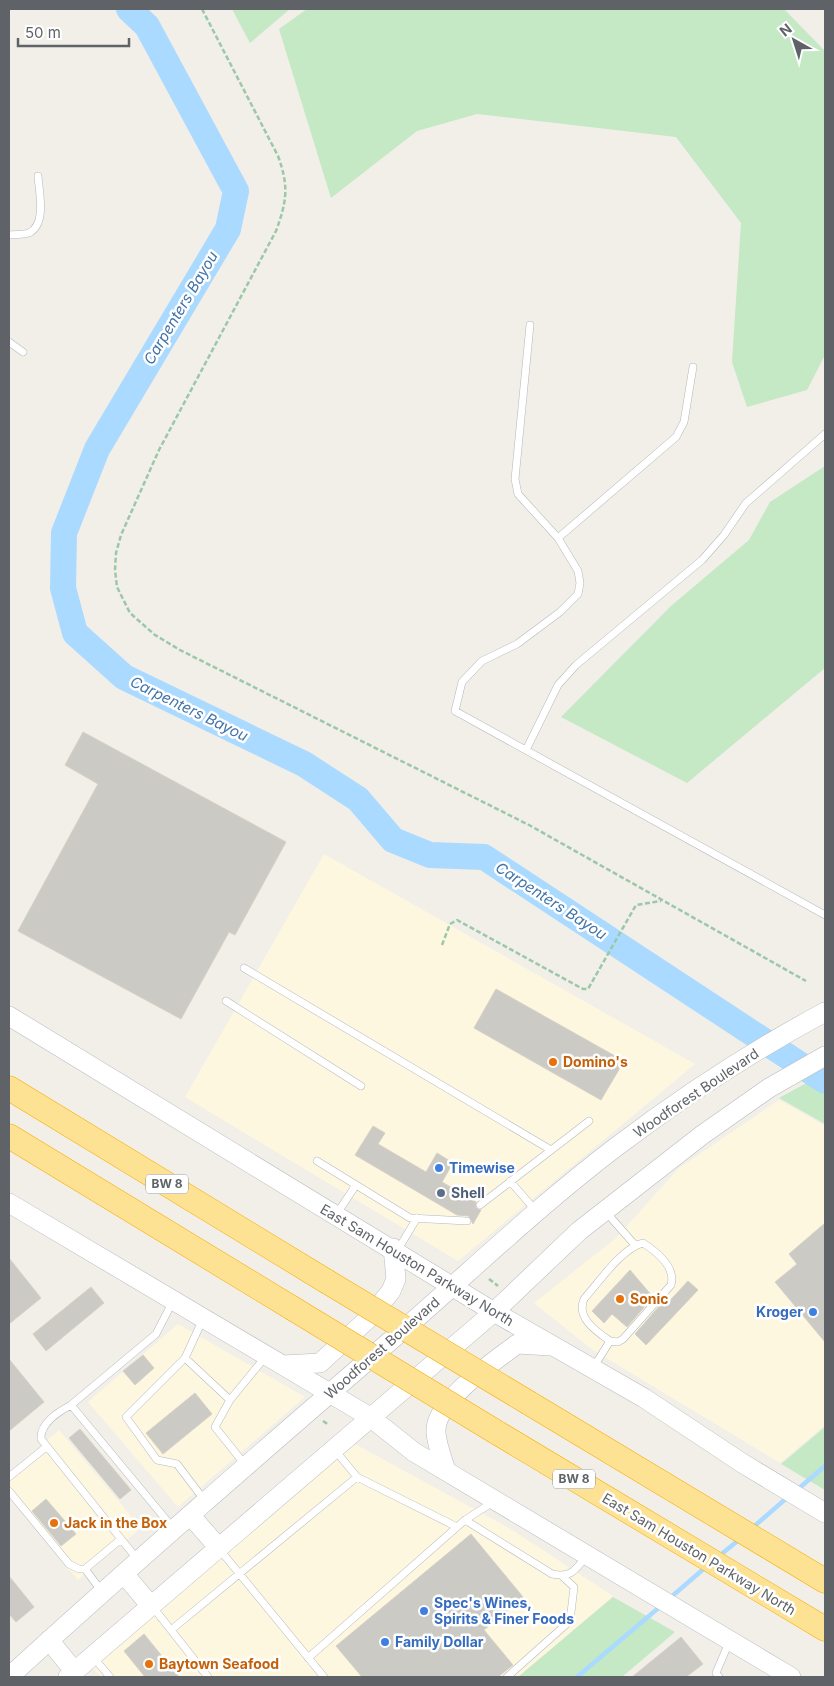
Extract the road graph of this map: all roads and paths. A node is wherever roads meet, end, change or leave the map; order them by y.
1 (202, 9) edge
2 (38, 176) dead end
3 (9, 235) edge
4 (530, 325) dead end
5 (9, 342) edge
6 (23, 352) dead end
7 (693, 367) dead end
8 (825, 434) edge
9 (558, 538) junction
10 (526, 750) junction
11 (661, 901) junction
12 (825, 915) edge
13 (442, 945) dead end
14 (244, 968) dead end
15 (806, 981) dead end
16 (226, 1001) dead end
17 (824, 1013) edge
18 (9, 1016) edge
19 (825, 1056) edge
20 (360, 1086) dead end
21 (9, 1088) edge
22 (589, 1121) dead end
23 (9, 1136) edge
24 (551, 1150) junction
25 (317, 1161) dead end
26 (510, 1181) junction
27 (356, 1185) junction
28 (9, 1204) edge
29 (480, 1204) dead end
30 (604, 1210) junction
31 (537, 1212) junction
32 (336, 1216) junction
33 (417, 1218) junction
34 (467, 1221) dead end
35 (634, 1245) junction
36 (395, 1250) junction
37 (489, 1279) dead end
38 (453, 1287) junction
39 (501, 1288) dead end
40 (174, 1300) junction
41 (494, 1312) junction
42 (203, 1317) junction
43 (610, 1341) junction
44 (556, 1347) junction
45 (185, 1358) junction
46 (275, 1360) junction
47 (593, 1369) junction
48 (330, 1393) junction
49 (230, 1400) junction
50 (71, 1406) junction
51 (370, 1417) junction
52 (46, 1448) junction
53 (334, 1449) junction
54 (246, 1466) junction
55 (446, 1470) junction
56 (9, 1477) edge
57 (358, 1477) junction
58 (9, 1491) edge
59 (495, 1500) junction
60 (205, 1501) junction
61 (825, 1513) edge
62 (190, 1515) junction
63 (465, 1520) junction
64 (457, 1527) junction
65 (174, 1530) junction
66 (121, 1538) junction
67 (219, 1548) junction
68 (587, 1556) junction
69 (139, 1561) junction
70 (85, 1569) junction
71 (124, 1574) junction
72 (240, 1574) junction
73 (564, 1576) junction
74 (825, 1581) edge
75 (103, 1593) junction
76 (151, 1606) junction
77 (825, 1629) edge
78 (171, 1630) junction
79 (49, 1640) junction
80 (730, 1640) junction
81 (93, 1656) junction
82 (308, 1658) junction
83 (71, 1674) edge
84 (9, 1677) edge
85 (110, 1677) edge
86 (208, 1677) edge
87 (324, 1677) edge
88 (507, 1677) edge
89 (719, 1677) edge
90 (792, 1677) edge

1 - 11 path
2 - 3 lane
4 - 9 lane
5 - 6 lane
7 - 9 lane
8 - 10 lane
9 - 10 lane
10 - 12 lane
11 - 13 path
11 - 15 path
14 - 24 lane
16 - 20 lane
17 - 31 main road, Woodforest Boulevard
18 - 32 main road, East Sam Houston Parkway North
19 - 30 main road
21 - 74 highway, BW 8, bridge
22 - 24 lane
23 - 77 highway, East Sam Houston Parkway North / BW 8, bridge
24 - 26 lane
25 - 27 lane
26 - 29 lane
26 - 31 lane
27 - 32 lane
27 - 33 lane
28 - 40 main road
30 - 35 lane
30 - 41 main road
31 - 38 main road, Woodforest Boulevard
32 - 36 main road, East Sam Houston Parkway North
33 - 34 lane
33 - 36 lane
35 - 43 lane
35 - 43 lane
36 - 38 main road, East Sam Houston Parkway North
36 - 46 main road
37 - 39 path
38 - 41 main road, East Sam Houston Parkway North
38 - 48 main road, Woodforest Boulevard
40 - 42 main road
40 - 50 lane
41 - 44 main road, East Sam Houston Parkway North
41 - 51 main road
42 - 45 lane
42 - 46 main road
43 - 47 lane
44 - 47 main road, East Sam Houston Parkway North
44 - 55 main road
45 - 49 lane
45 - 60 lane
46 - 48 main road
46 - 49 lane
47 - 61 main road, East Sam Houston Parkway North
48 - 51 main road
48 - 54 main road, Woodforest Boulevard
49 - 54 lane
50 - 52 lane
50 - 65 lane
51 - 53 main road
51 - 55 main road
52 - 56 lane
52 - 66 lane
53 - 57 lane
53 - 67 main road
54 - 60 main road, Woodforest Boulevard
55 - 59 main road
57 - 64 lane
57 - 72 lane
58 - 70 lane
59 - 63 lane
59 - 68 main road
60 - 62 main road, Woodforest Boulevard
62 - 65 main road, Woodforest Boulevard
62 - 67 main road
63 - 64 lane
63 - 73 lane
64 - 82 lane
65 - 69 main road, Woodforest Boulevard
66 - 69 lane
66 - 70 lane
67 - 72 lane
67 - 76 main road
68 - 73 lane
68 - 80 main road
69 - 71 main road, Woodforest Boulevard
70 - 75 lane
71 - 75 main road, Woodforest Boulevard
71 - 76 main road
72 - 78 lane
72 - 82 lane
73 - 88 lane
75 - 79 main road, Woodforest Boulevard
76 - 78 lane
76 - 81 main road
78 - 86 lane
79 - 83 main road
79 - 84 main road, Woodforest Boulevard
80 - 89 lane
80 - 90 main road
81 - 83 main road
81 - 85 lane
82 - 87 lane

